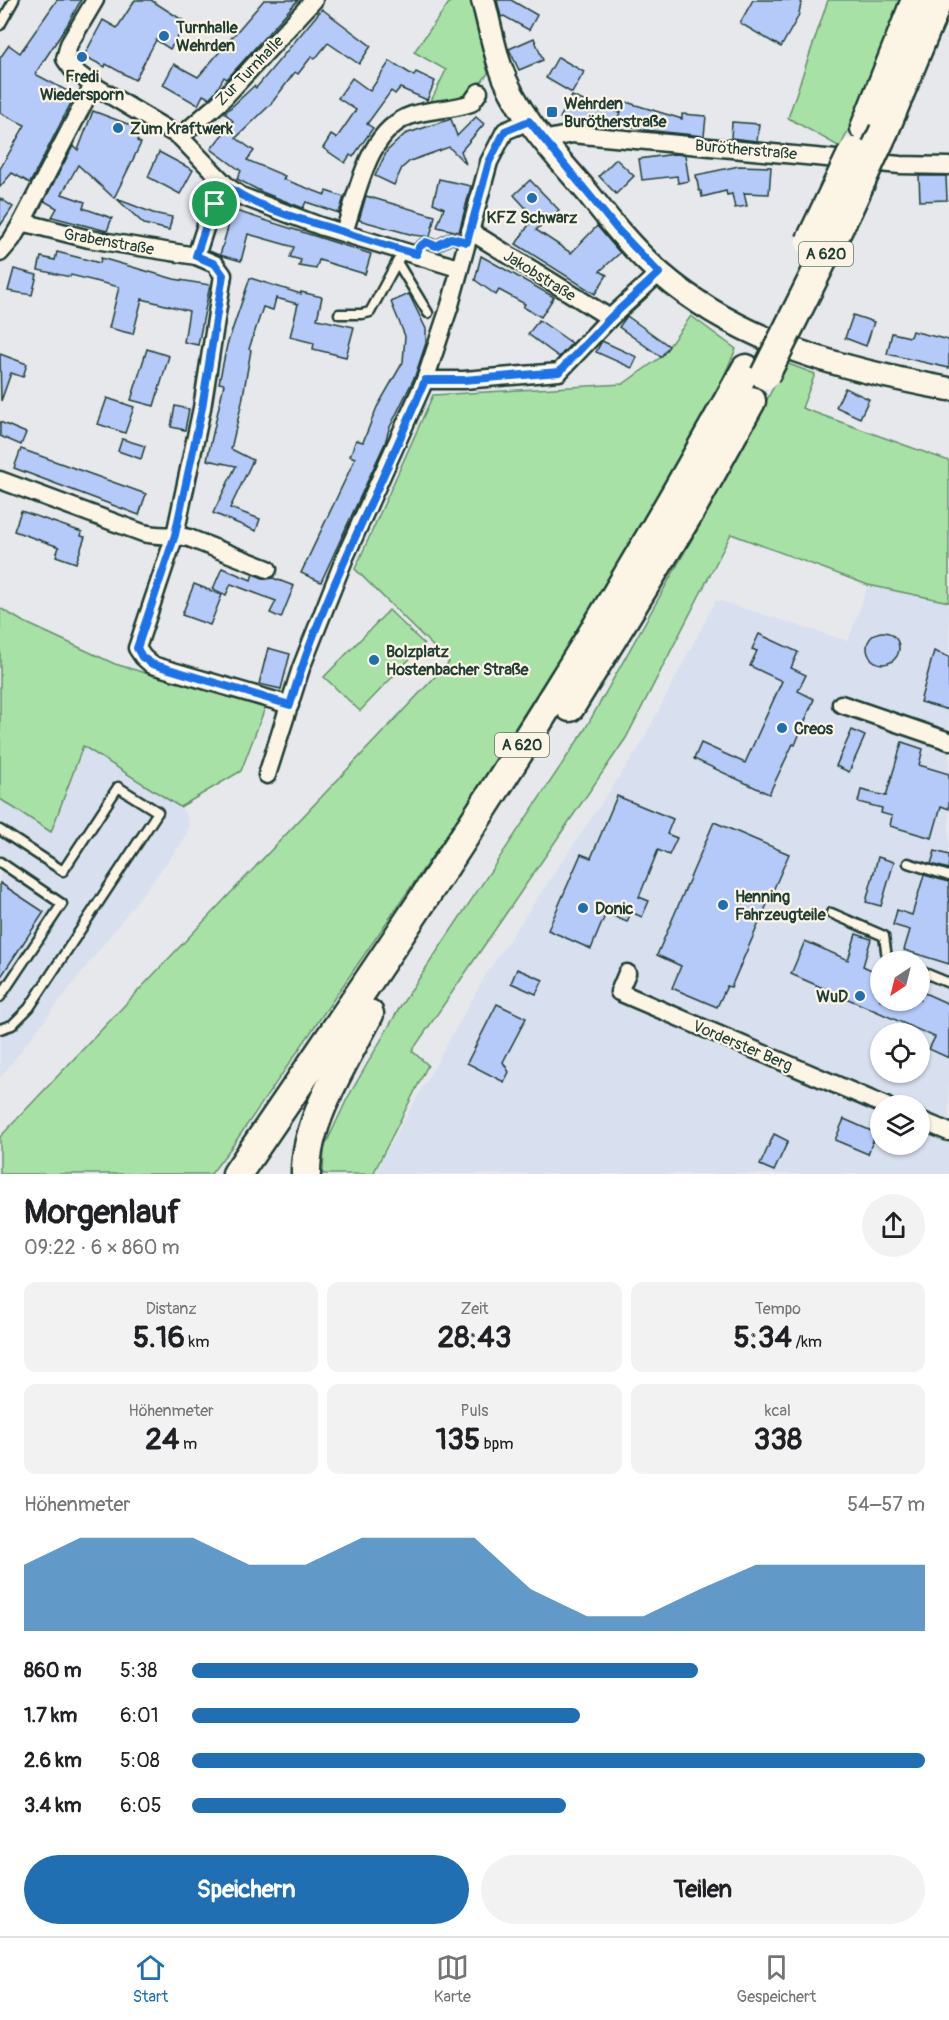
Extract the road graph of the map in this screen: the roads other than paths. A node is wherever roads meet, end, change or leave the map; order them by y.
1 (14, 0) edge
2 (95, 0) edge
3 (314, 0) edge
4 (483, 0) edge
5 (916, 0) edge
6 (938, 0) edge
7 (0, 25) edge
8 (93, 85) junction
9 (479, 92) dead end
10 (529, 121) junction
11 (874, 130) junction
12 (180, 137) junction
13 (543, 140) junction
14 (949, 166) edge
15 (227, 186) junction
16 (22, 222) junction
17 (344, 232) junction
18 (469, 237) junction
19 (0, 253) edge
20 (196, 256) junction
21 (406, 256) junction
22 (458, 268) junction
23 (659, 273) junction
24 (428, 313) dead end
25 (339, 314) dead end
26 (610, 318) junction
27 (756, 372) junction
28 (425, 380) junction
29 (949, 389) edge
30 (0, 480) edge
31 (175, 535) junction
32 (268, 570) dead end
33 (841, 704) dead end
34 (290, 705) junction
35 (949, 741) edge
36 (267, 775) dead end
37 (0, 830) edge
38 (0, 862) edge
39 (908, 863) dead end
40 (949, 876) edge
41 (831, 913) dead end
42 (886, 951) edge
43 (627, 973) dead end
44 (930, 975) edge
45 (949, 983) edge
46 (0, 997) edge
47 (369, 1014) junction
48 (0, 1029) edge
49 (870, 1099) edge
50 (930, 1124) edge
51 (949, 1132) edge
52 (237, 1174) edge
53 (261, 1174) edge
54 (306, 1174) edge

1 - 7 lane
2 - 8 street
3 - 12 street, Zur Turnhalle
4 - 10 street
5 - 11 highway, A 620
6 - 11 highway, A 620
8 - 12 street
8 - 16 street
9 - 17 street
10 - 13 street
10 - 18 street
11 - 27 highway, A 620, bridge
12 - 15 street
13 - 14 street, Burötherstraße
13 - 23 street
15 - 17 street
15 - 20 street
16 - 19 street
16 - 20 street, Grabenstraße
17 - 21 street
18 - 21 lane
18 - 22 street
18 - 26 street, Jakobstraße
20 - 31 street
21 - 22 street
21 - 24 lane
21 - 25 lane
22 - 28 street
23 - 26 street
23 - 29 street
26 - 28 street
27 - 47 highway, A 620
27 - 52 highway, A 620
28 - 34 street
30 - 31 street
31 - 32 street
31 - 34 street
33 - 35 street
34 - 36 street
37 - 48 lane
38 - 46 lane
39 - 40 lane
41 - 42 lane
43 - 49 street, Vorderster Berg
44 - 45 lane
47 - 53 highway, A 620
47 - 54 highway
50 - 51 street

